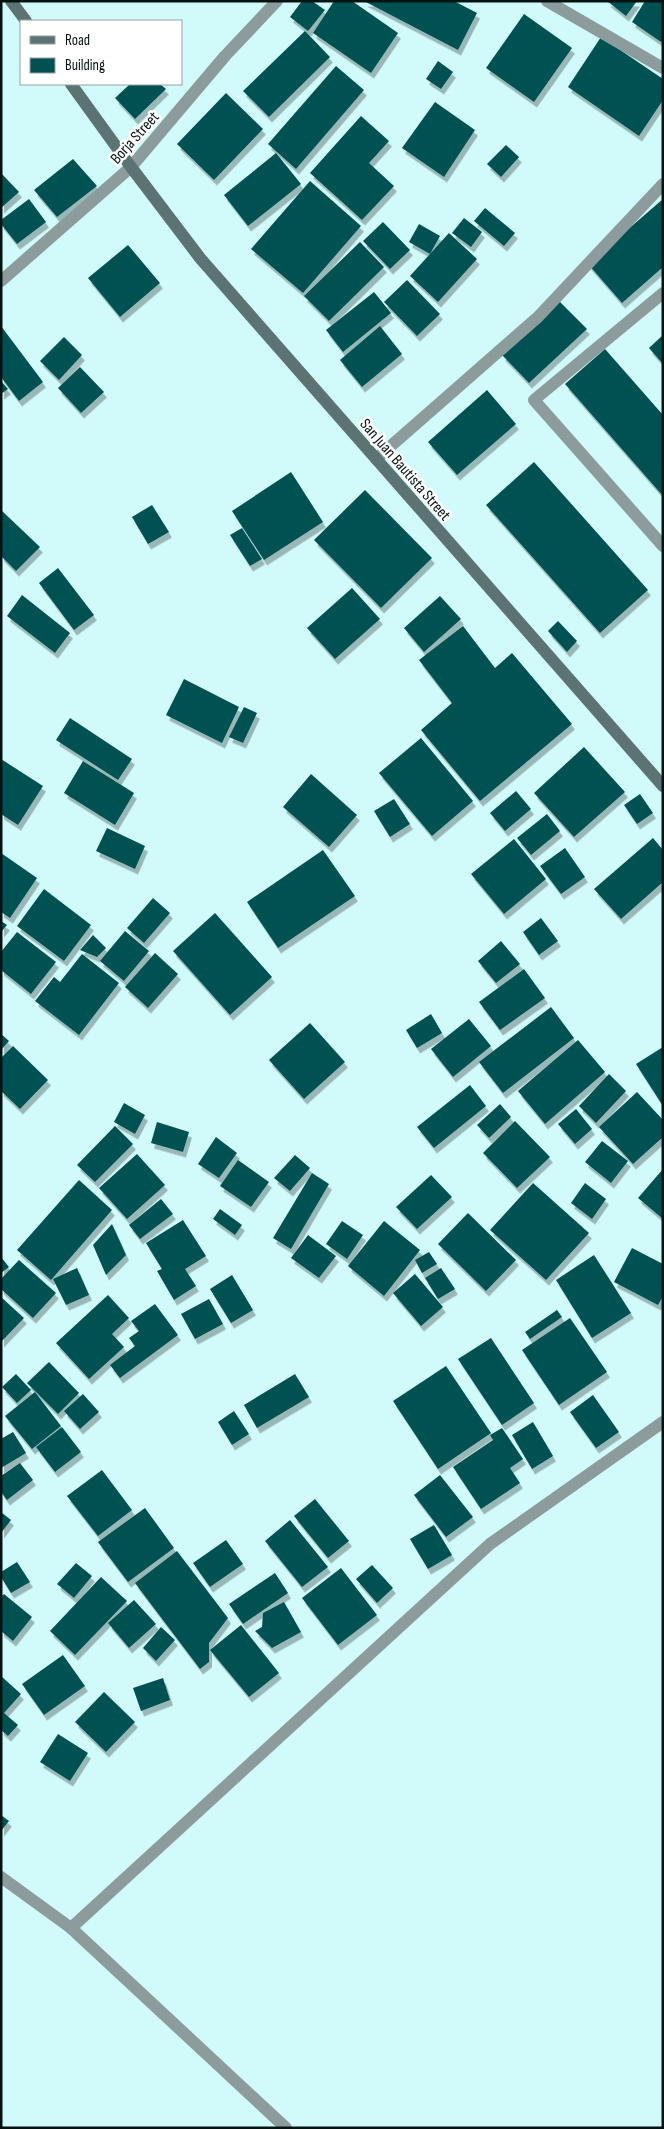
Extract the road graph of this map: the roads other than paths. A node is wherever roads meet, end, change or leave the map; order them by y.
1 (11, 1) edge
2 (277, 1) edge
3 (547, 1) edge
4 (25, 20) edge
5 (663, 68) edge
6 (72, 85) edge
7 (131, 167) junction
8 (663, 184) edge
9 (1, 281) edge
10 (663, 293) edge
11 (376, 459) junction
12 (663, 546) edge
13 (663, 786) edge
14 (663, 1422) edge
15 (1, 1876) edge
16 (71, 1928) junction
17 (286, 2128) edge

1 - 4 main road
2 - 7 street, Borja Street
3 - 5 street
6 - 7 main road, San Juan Bautista Street
7 - 9 street, Borja Street
7 - 11 main road, San Juan Bautista Street
8 - 11 street
10 - 12 street
11 - 13 main road, San Juan Bautista Street
14 - 16 street
15 - 16 street
16 - 17 street

